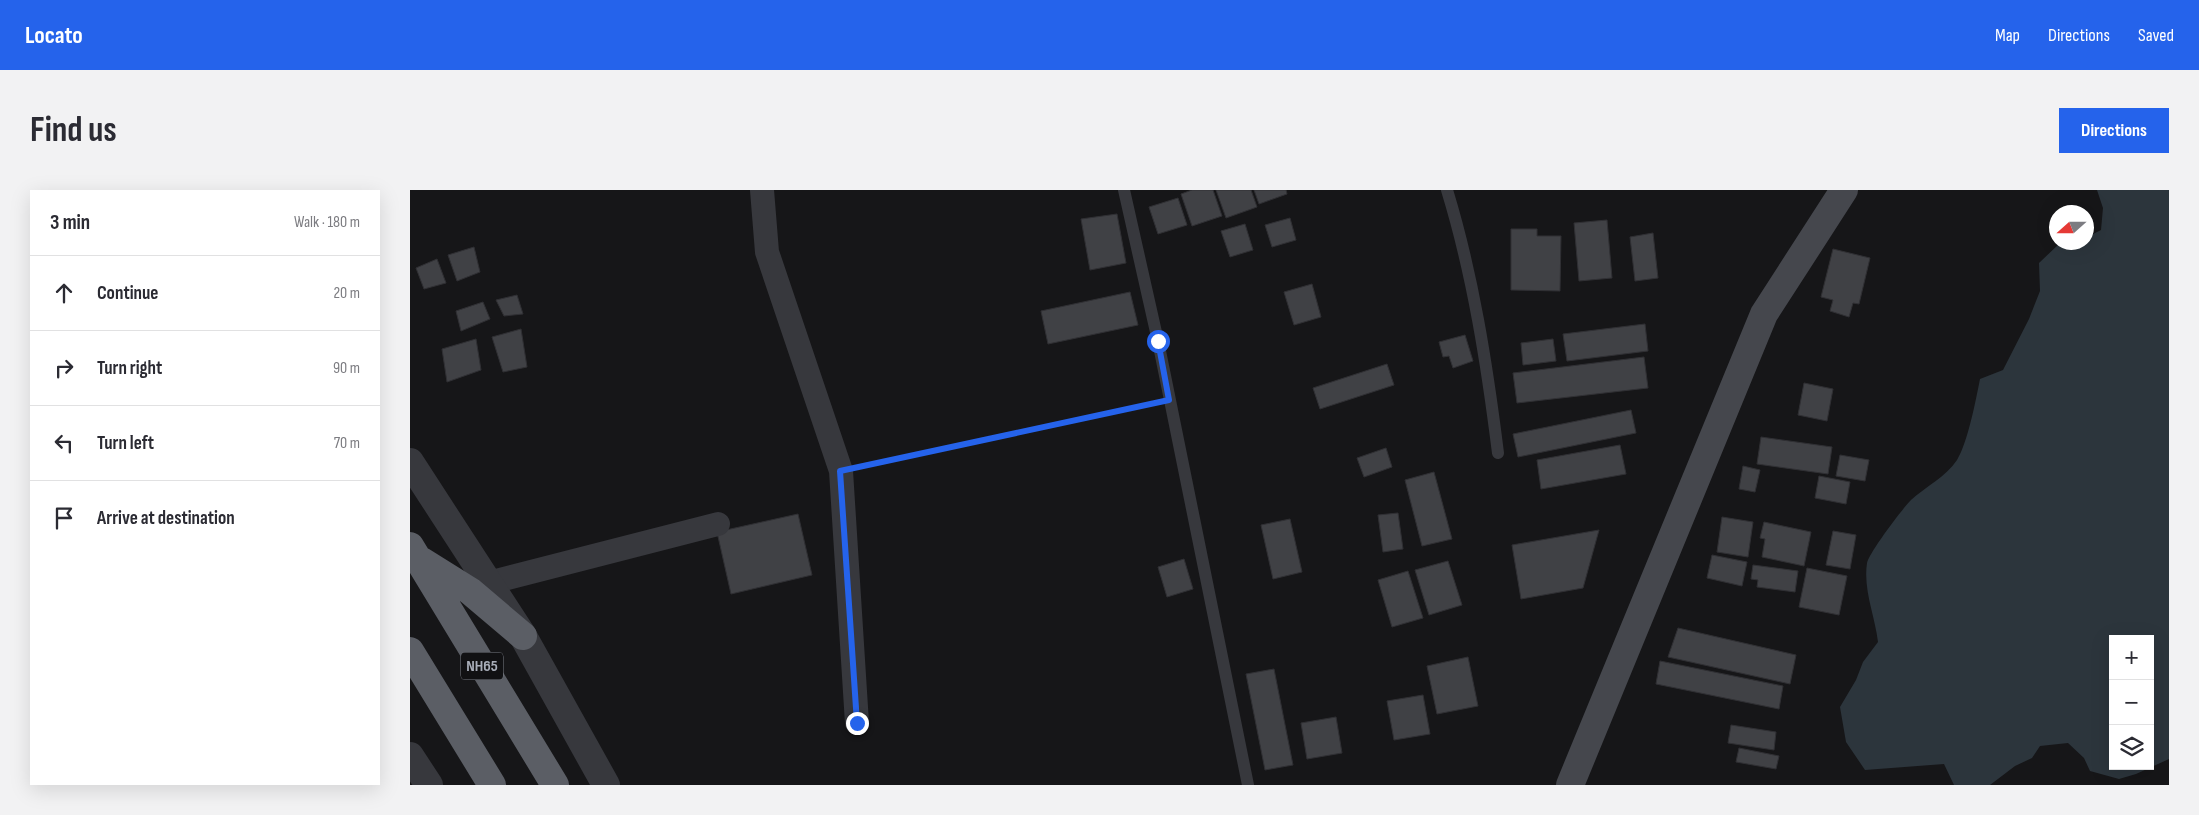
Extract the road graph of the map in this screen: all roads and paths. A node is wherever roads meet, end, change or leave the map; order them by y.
1 (762, 190) edge
2 (1124, 190) edge
3 (1447, 190) edge
4 (1844, 190) edge
5 (1169, 400) junction
6 (1498, 453) dead end
7 (410, 462) edge
8 (840, 471) junction
9 (718, 524) dead end
10 (413, 551) edge
11 (488, 583) junction
12 (523, 636) junction
13 (410, 651) edge
14 (410, 683) edge
15 (439, 698) junction
16 (857, 723) dead end
17 (410, 756) edge
18 (429, 785) edge
19 (492, 785) edge
20 (554, 785) edge
21 (606, 785) edge
22 (1248, 785) edge
23 (1570, 785) edge

1 - 8 street
2 - 5 lane
3 - 6 lane
4 - 23 main road
5 - 8 path
5 - 22 lane
7 - 11 street
8 - 16 street
9 - 11 street
10 - 12 highway
10 - 20 highway, NH65
11 - 12 street
12 - 21 street
13 - 15 highway
14 - 15 highway
15 - 19 highway
17 - 18 street

